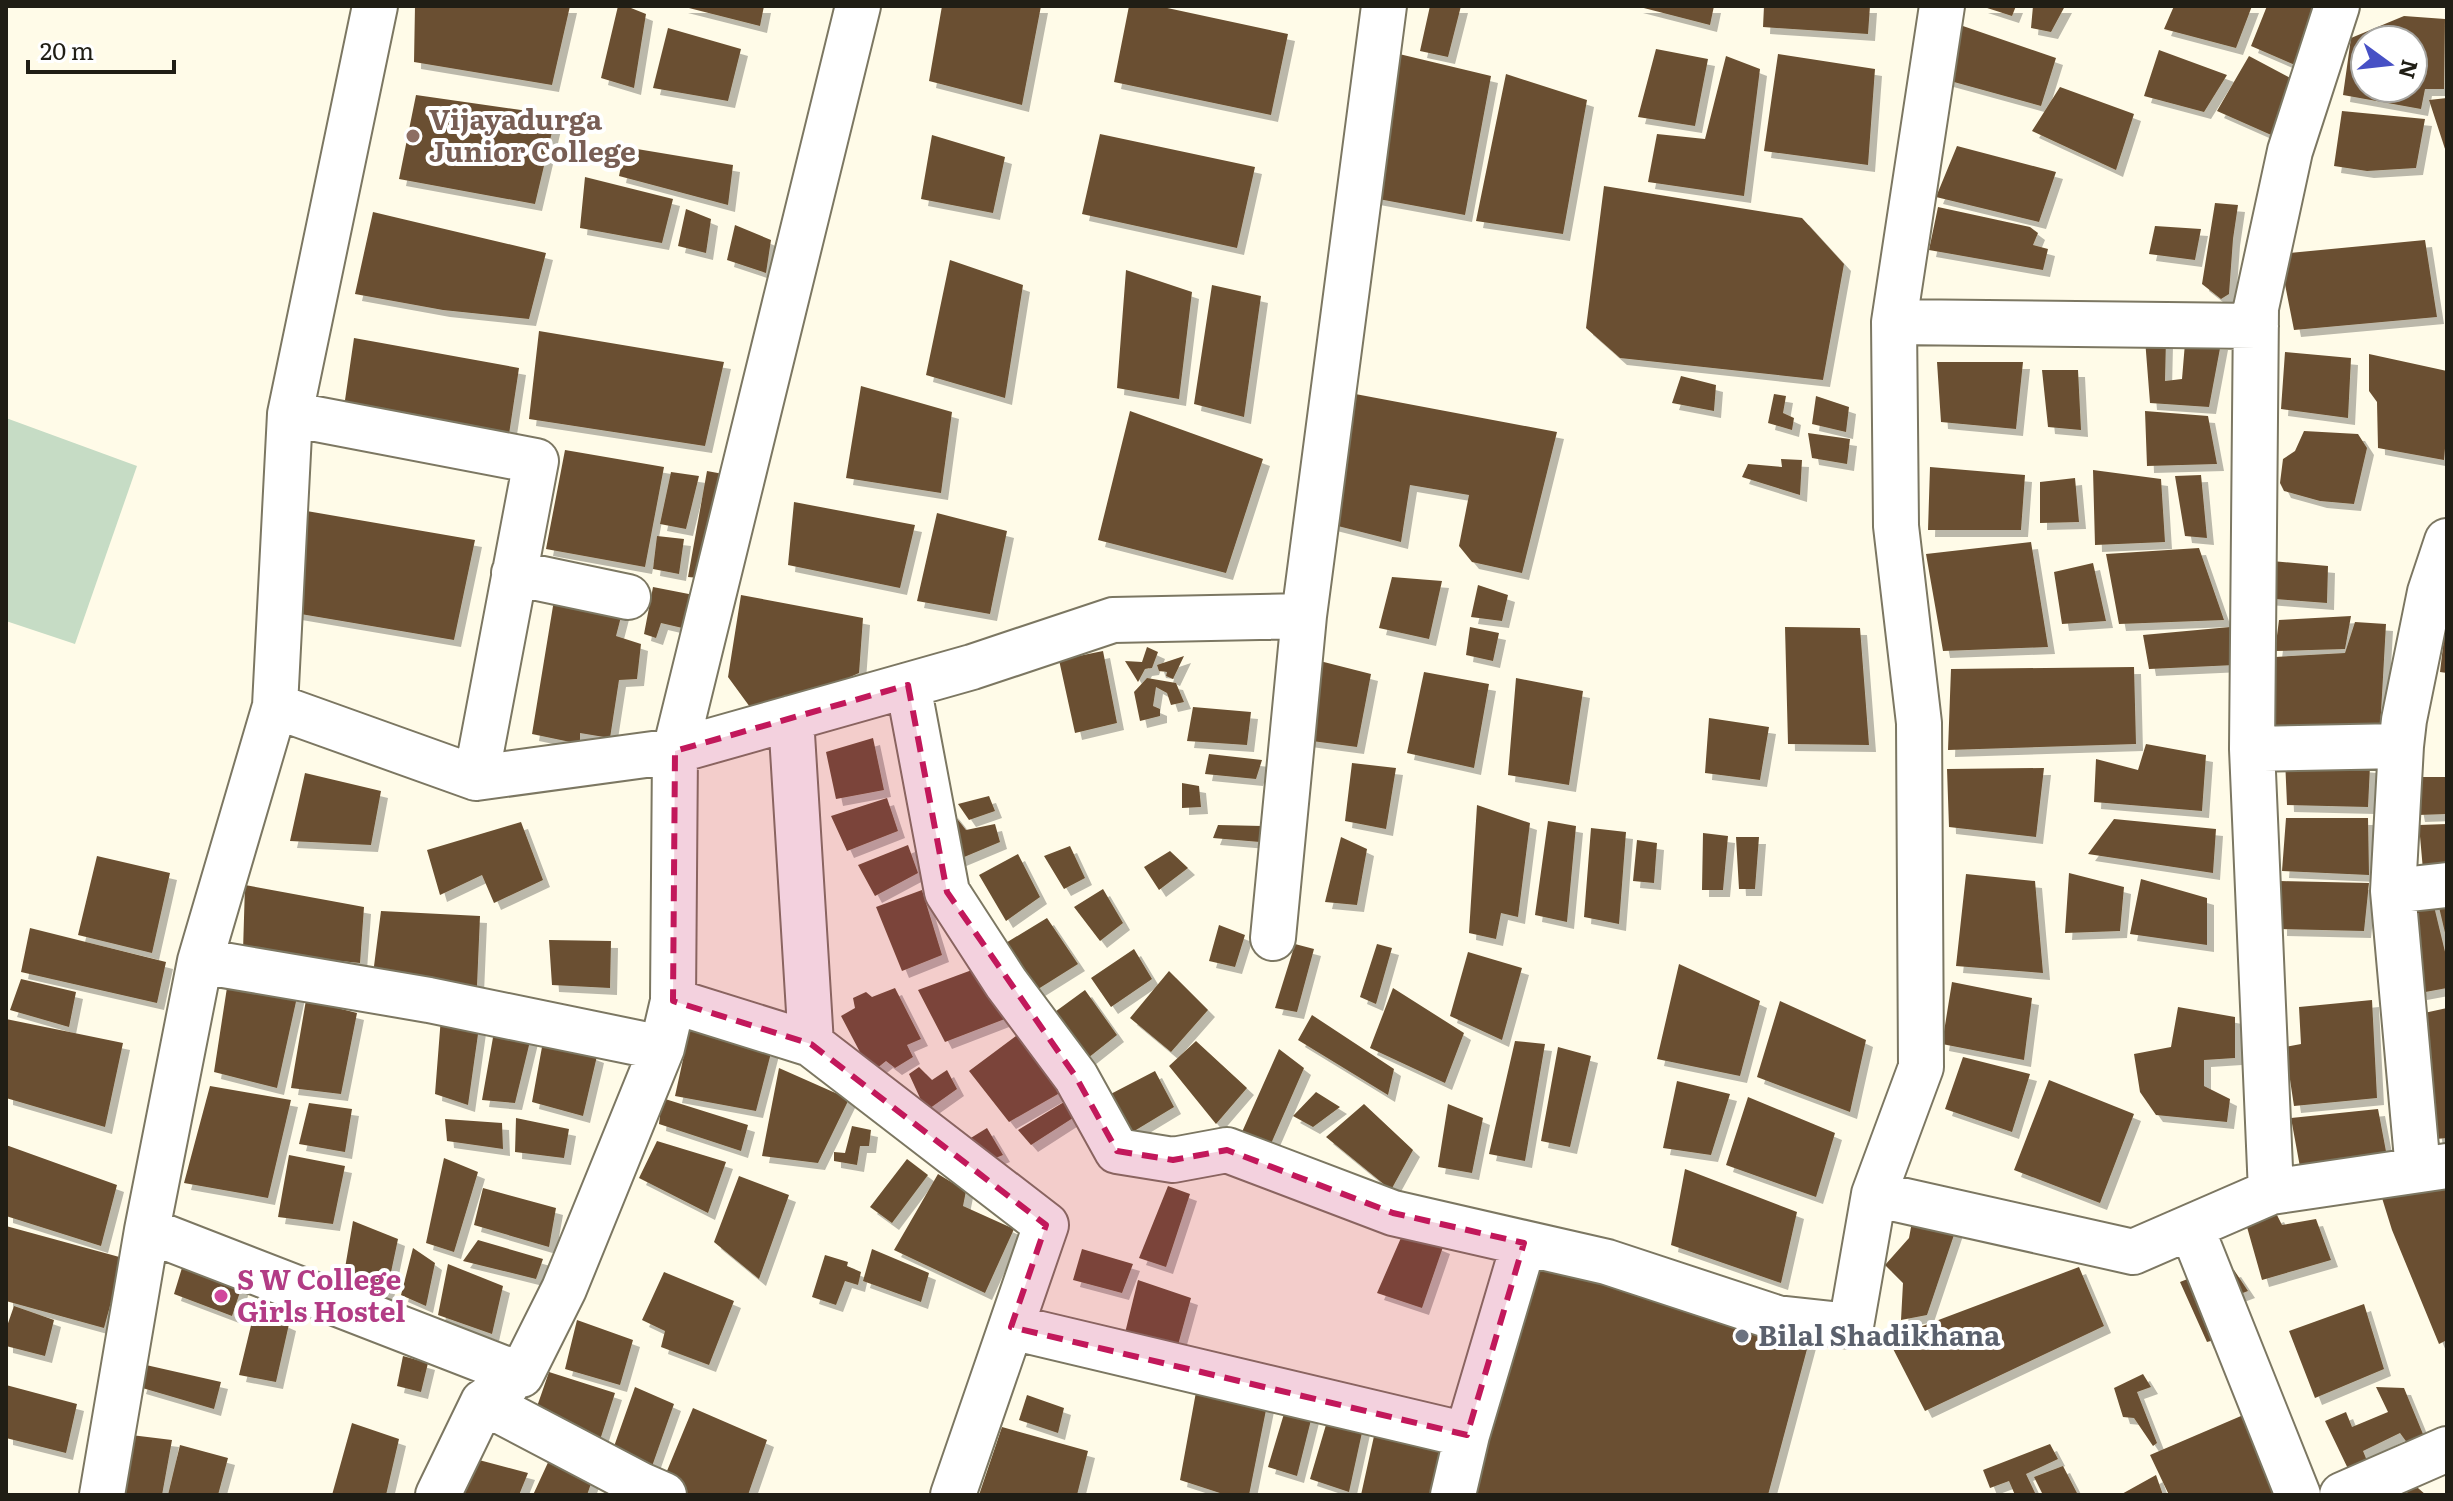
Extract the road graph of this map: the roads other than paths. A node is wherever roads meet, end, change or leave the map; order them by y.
1 (375, 6) edge
2 (858, 6) edge
3 (1384, 6) edge
4 (1942, 6) edge
5 (2337, 6) edge
6 (1894, 322) junction
7 (2256, 326) junction
8 (290, 414) junction
9 (2447, 541) edge
10 (514, 573) junction
11 (2439, 592) edge
12 (628, 597) dead end
13 (1304, 616) junction
14 (908, 685) junction
15 (275, 706) junction
16 (791, 718) junction
17 (2401, 746) junction
18 (2252, 749) junction
19 (675, 751) junction
20 (476, 778) junction
21 (2447, 885) edge
22 (2393, 891) junction
23 (1273, 938) dead end
24 (200, 961) junction
25 (673, 1001) junction
26 (811, 1044) junction
27 (662, 1048) junction
28 (2432, 1168) edge
29 (2271, 1192) junction
30 (1874, 1194) junction
31 (2191, 1227) junction
32 (147, 1230) junction
33 (1524, 1243) junction
34 (1011, 1327) junction
35 (521, 1375) junction
36 (483, 1402) junction
37 (1467, 1435) junction
38 (2447, 1449) edge
39 (102, 1495) edge
40 (438, 1495) edge
41 (664, 1495) edge
42 (953, 1495) edge
43 (1453, 1495) edge
44 (2298, 1495) edge
45 (2342, 1495) edge

1 - 8 street
2 - 19 street
3 - 13 street
4 - 6 street
5 - 7 street
6 - 7 street
6 - 30 street
7 - 18 street
8 - 10 street
8 - 15 street
9 - 11 street
10 - 12 street
10 - 20 street
11 - 17 street
13 - 14 street
13 - 23 street
14 - 16 street
14 - 33 street
15 - 20 street
15 - 24 street
16 - 19 street
16 - 26 street
17 - 18 street
17 - 22 street
18 - 29 street
19 - 20 street
19 - 25 street
21 - 22 street
22 - 28 street
24 - 27 street
24 - 32 street
25 - 26 street
25 - 27 street
26 - 34 street
27 - 35 street
28 - 29 street
29 - 31 street
30 - 31 street
30 - 33 street
31 - 44 street
32 - 35 street
32 - 39 street
33 - 37 street
34 - 37 street
34 - 42 street
35 - 36 street
36 - 40 street
36 - 41 street
37 - 43 street
38 - 45 street

